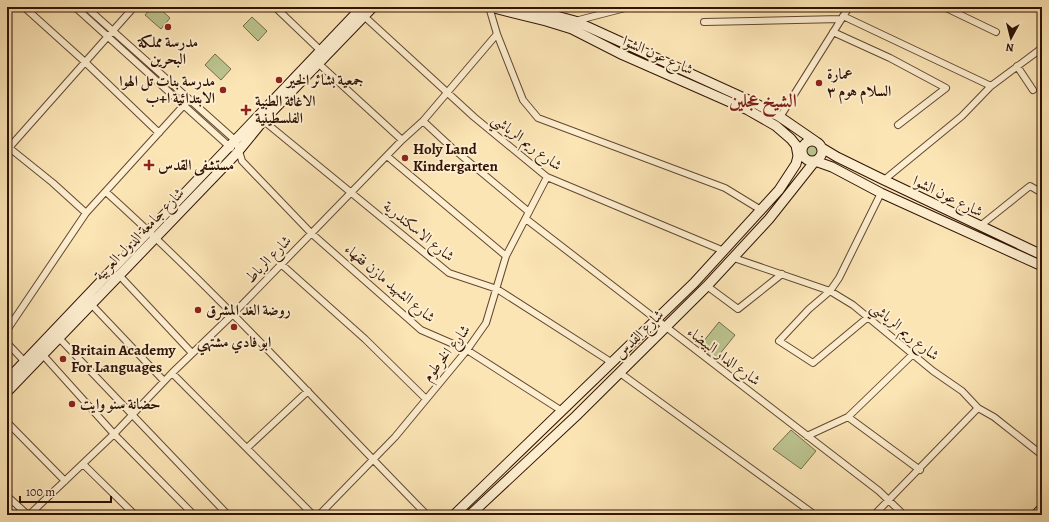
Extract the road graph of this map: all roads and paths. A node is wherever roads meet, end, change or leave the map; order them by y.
1 (24, 7) edge
2 (75, 7) edge
3 (86, 7) edge
4 (134, 7) edge
5 (275, 7) edge
6 (362, 7) edge
7 (373, 7) edge
8 (489, 7) edge
9 (523, 7) edge
10 (629, 7) edge
11 (849, 7) edge
12 (944, 7) edge
13 (365, 17) junction
14 (842, 18) junction
15 (575, 21) junction
16 (704, 22) dead end
17 (113, 30) junction
18 (833, 32) junction
19 (996, 32) dead end
20 (497, 34) junction
21 (108, 36) junction
22 (1042, 48) edge
23 (321, 51) junction
24 (85, 62) junction
25 (319, 64) junction
26 (1017, 66) junction
27 (991, 86) junction
28 (1033, 90) dead end
29 (447, 92) junction
30 (184, 105) junction
31 (780, 117) junction
32 (423, 121) junction
33 (265, 122) dead end
34 (898, 125) dead end
35 (158, 133) junction
36 (402, 140) junction
37 (815, 141) junction
38 (796, 145) junction
39 (8, 148) edge
40 (822, 148) junction
41 (237, 150) junction
42 (802, 153) junction
43 (387, 156) junction
44 (815, 161) junction
45 (796, 164) junction
46 (828, 165) junction
47 (807, 170) junction
48 (547, 177) junction
49 (884, 180) junction
50 (106, 192) junction
51 (351, 192) junction
52 (880, 193) junction
53 (1042, 193) edge
54 (761, 210) junction
55 (529, 212) junction
56 (86, 213) junction
57 (526, 219) junction
58 (980, 226) junction
59 (311, 233) junction
60 (152, 234) junction
61 (724, 251) junction
62 (1042, 255) edge
63 (506, 256) junction
64 (734, 258) junction
65 (1029, 261) junction
66 (281, 264) junction
67 (1042, 266) edge
68 (1042, 270) edge
69 (782, 274) junction
70 (119, 275) junction
71 (707, 286) junction
72 (497, 289) junction
73 (830, 291) junction
74 (91, 304) junction
75 (233, 314) junction
76 (867, 318) junction
77 (655, 320) junction
78 (666, 328) junction
79 (7, 330) edge
80 (59, 338) junction
81 (7, 343) edge
82 (467, 350) junction
83 (192, 353) junction
84 (43, 355) junction
85 (912, 355) junction
86 (611, 362) junction
87 (27, 364) junction
88 (172, 373) junction
89 (620, 373) junction
90 (7, 380) edge
91 (164, 381) junction
92 (7, 392) edge
93 (308, 392) junction
94 (426, 399) junction
95 (978, 408) junction
96 (562, 411) junction
97 (132, 416) junction
98 (848, 417) junction
99 (7, 422) edge
100 (114, 434) junction
101 (806, 436) junction
102 (247, 448) junction
103 (1042, 455) edge
104 (373, 460) junction
105 (83, 464) junction
106 (920, 470) junction
107 (65, 480) junction
108 (7, 496) edge
109 (889, 501) junction
110 (1042, 509) edge
111 (29, 515) edge
112 (134, 515) edge
113 (194, 515) edge
114 (228, 515) edge
115 (313, 515) edge
116 (319, 515) edge
117 (427, 515) edge
118 (454, 515) edge
119 (470, 515) edge
120 (815, 515) edge
121 (874, 515) edge
122 (904, 515) edge
123 (1036, 515) edge

1 - 24 street
2 - 21 street, شارع الشهيد مازن فقهاء
3 - 17 street, شارع الشهيد مازن فقهاء
4 - 17 street
5 - 23 street
6 - 23 main road, شارع جامعة الدول العربية
7 - 13 main road, شارع جامعة الدول العربية
8 - 20 street
8 - 38 main road, شارع عون الشوا
9 - 15 main road, شارع عون الشوا
10 - 15 street
11 - 14 street
12 - 19 street
13 - 25 main road, شارع جامعة الدول العربية
13 - 29 street, شارع ريم الرياشي
14 - 16 street
14 - 18 street
14 - 27 street
15 - 31 main road, شارع عون الشوا
17 - 21 street
17 - 41 street, شارع الشهيد مازن فقهاء
18 - 31 street
18 - 34 street
20 - 29 street, شارع الرباط
20 - 54 street
21 - 24 street
21 - 30 street, شارع الشهيد مازن فقهاء
22 - 26 street
23 - 41 main road, شارع جامعة الدول العربية
24 - 35 street
24 - 39 street
25 - 36 street
25 - 41 main road, شارع جامعة الدول العربية
26 - 27 street
26 - 28 street
27 - 49 street
29 - 32 street, شارع الرباط
29 - 48 street, شارع ريم الرياشي
30 - 35 street
30 - 41 street, شارع الشهيد مازن فقهاء
31 - 37 main road, شارع عون الشوا
32 - 36 street, شارع الرباط
32 - 55 street
33 - 51 street, شارع الاسكندرية
35 - 50 street
36 - 43 street, شارع الرباط
37 - 40 main road
37 - 42 main road
38 - 42 main road, شارع عون الشوا
38 - 45 main road
39 - 56 street
40 - 44 main road
40 - 49 main road, شارع عون الشوا
41 - 59 street, شارع الشهيد مازن فقهاء
41 - 60 main road, شارع جامعة الدول العربية
42 - 44 main road
42 - 45 main road, شارع القدس
43 - 51 street, شارع الرباط
43 - 63 street
44 - 46 main road, شارع عون الشوا
44 - 47 main road, شارع القدس
45 - 54 main road, شارع القدس
46 - 47 main road
46 - 52 main road, شارع عون الشوا
47 - 64 main road, شارع القدس
48 - 55 street, شارع الخرطوم
48 - 61 street, شارع ريم الرياشي
49 - 58 main road, شارع عون الشوا
50 - 56 street
50 - 60 street
51 - 59 street, شارع الرباط
51 - 72 street, شارع الاسكندرية
52 - 65 main road, شارع عون الشوا
52 - 73 street
53 - 58 street
54 - 61 main road, شارع القدس
55 - 57 street, شارع الخرطوم
56 - 79 street
57 - 63 street, شارع الخرطوم
57 - 77 street, شارع الدار البيضاء
58 - 62 main road, شارع عون الشوا
59 - 66 street, شارع الرباط
59 - 82 street, شارع الشهيد مازن فقهاء
60 - 70 main road, شارع جامعة الدول العربية
60 - 75 street
60 - 87 main road, شارع جامعة الدول العربية
61 - 77 main road, شارع القدس
63 - 72 street, شارع الخرطوم
64 - 69 street, شارع ريم الرياشي
64 - 71 main road, شارع القدس
65 - 67 main road, شارع عون الشوا
65 - 68 main road, شارع عون الشوا
66 - 75 street, شارع الرباط
66 - 94 street
69 - 71 street
69 - 73 street, شارع ريم الرياشي
70 - 74 main road, شارع جامعة الدول العربية
70 - 83 street
71 - 78 main road, شارع القدس
72 - 82 street, شارع الخرطوم
72 - 86 street, شارع الاسكندرية
73 - 76 street, شارع ريم الرياشي
73 - 76 street
74 - 80 main road, شارع جامعة الدول العربية
74 - 91 street
75 - 83 street, شارع الرباط
75 - 93 street
76 - 85 street, شارع ريم الرياشي
77 - 78 street, شارع الدار البيضاء
77 - 86 main road, شارع القدس
78 - 89 main road, شارع القدس
78 - 101 street, شارع الدار البيضاء
80 - 84 main road, شارع جامعة الدول العربية
80 - 97 street
81 - 87 street
82 - 94 street, شارع الخرطوم
82 - 96 street, شارع الشهيد مازن فقهاء
83 - 88 street, شارع الرباط
84 - 87 main road, شارع جامعة الدول العربية
84 - 100 street
85 - 95 street, شارع ريم الرياشي
85 - 98 street
86 - 96 main road, شارع القدس
87 - 90 main road, شارع جامعة الدول العربية
87 - 92 main road, شارع جامعة الدول العربية
88 - 91 street, شارع الرباط
88 - 102 street
89 - 119 main road, شارع القدس
89 - 120 street
91 - 97 street, شارع الرباط
93 - 102 street
93 - 104 street
94 - 104 street, شارع الخرطوم
95 - 103 street, شارع ريم الرياشي
95 - 106 street
96 - 118 main road, شارع القدس
97 - 100 street, شارع الرباط
97 - 114 street
98 - 101 street
98 - 106 street
99 - 107 street
100 - 105 street, شارع الرباط
100 - 113 street
101 - 109 street, شارع الدار البيضاء
102 - 115 street
104 - 116 street, شارع الخرطوم
104 - 117 street
105 - 107 street, شارع الرباط
105 - 112 street
106 - 109 street
107 - 111 street, شارع الرباط
108 - 111 street
109 - 121 street
109 - 122 street, شارع الدار البيضاء
110 - 123 main road

